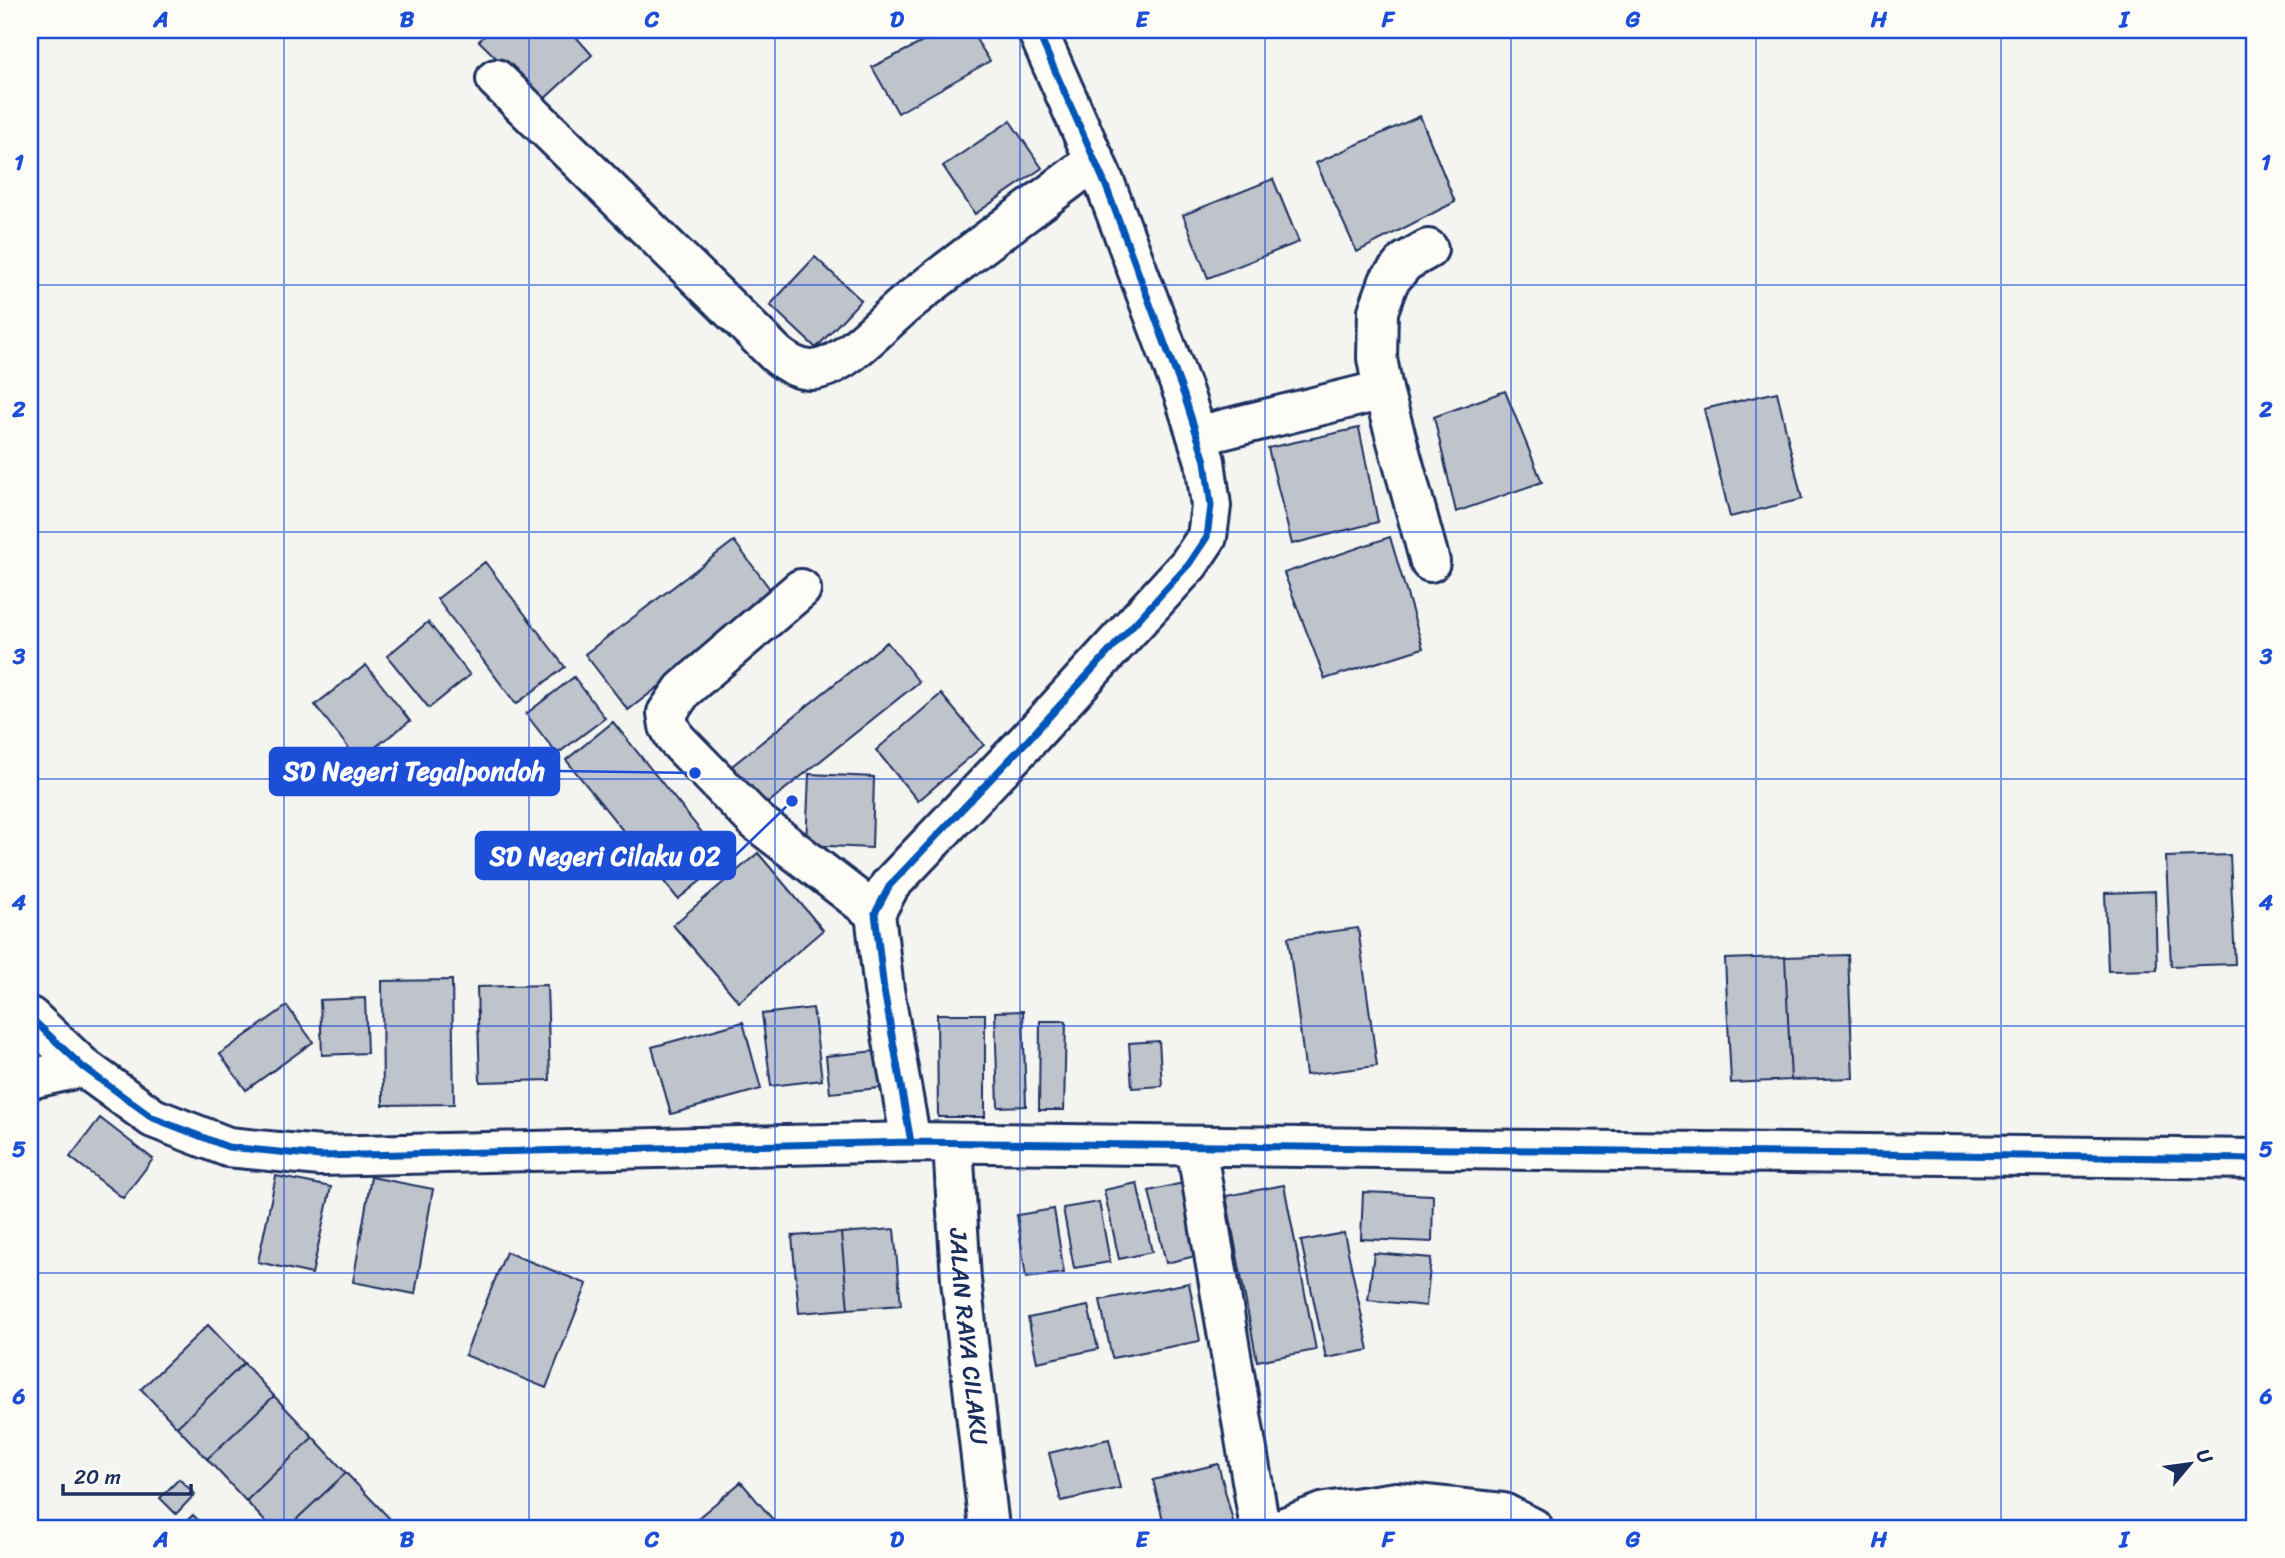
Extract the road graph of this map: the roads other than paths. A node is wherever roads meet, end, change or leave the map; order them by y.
1 (1037, 30) edge
2 (496, 79) dead end
3 (1095, 160) junction
4 (1428, 249) dead end
5 (1382, 390) junction
6 (1197, 436) junction
7 (1430, 562) dead end
8 (801, 589) dead end
9 (875, 913) junction
10 (30, 1017) edge
11 (83, 1068) junction
12 (30, 1079) edge
13 (911, 1142) junction
14 (953, 1143) junction
15 (1196, 1146) junction
16 (2255, 1159) edge
17 (989, 1528) edge
18 (1260, 1528) edge
19 (1282, 1528) edge
20 (1532, 1528) edge

1 - 3 street
2 - 3 street
3 - 6 street
4 - 5 street
5 - 6 street
5 - 7 street
6 - 9 street
8 - 9 street
9 - 13 street
10 - 11 street
11 - 12 street
11 - 13 street
13 - 14 street
14 - 15 street
14 - 17 street, JALAN RAYA CILAKU
15 - 16 street
15 - 18 street
19 - 20 street

